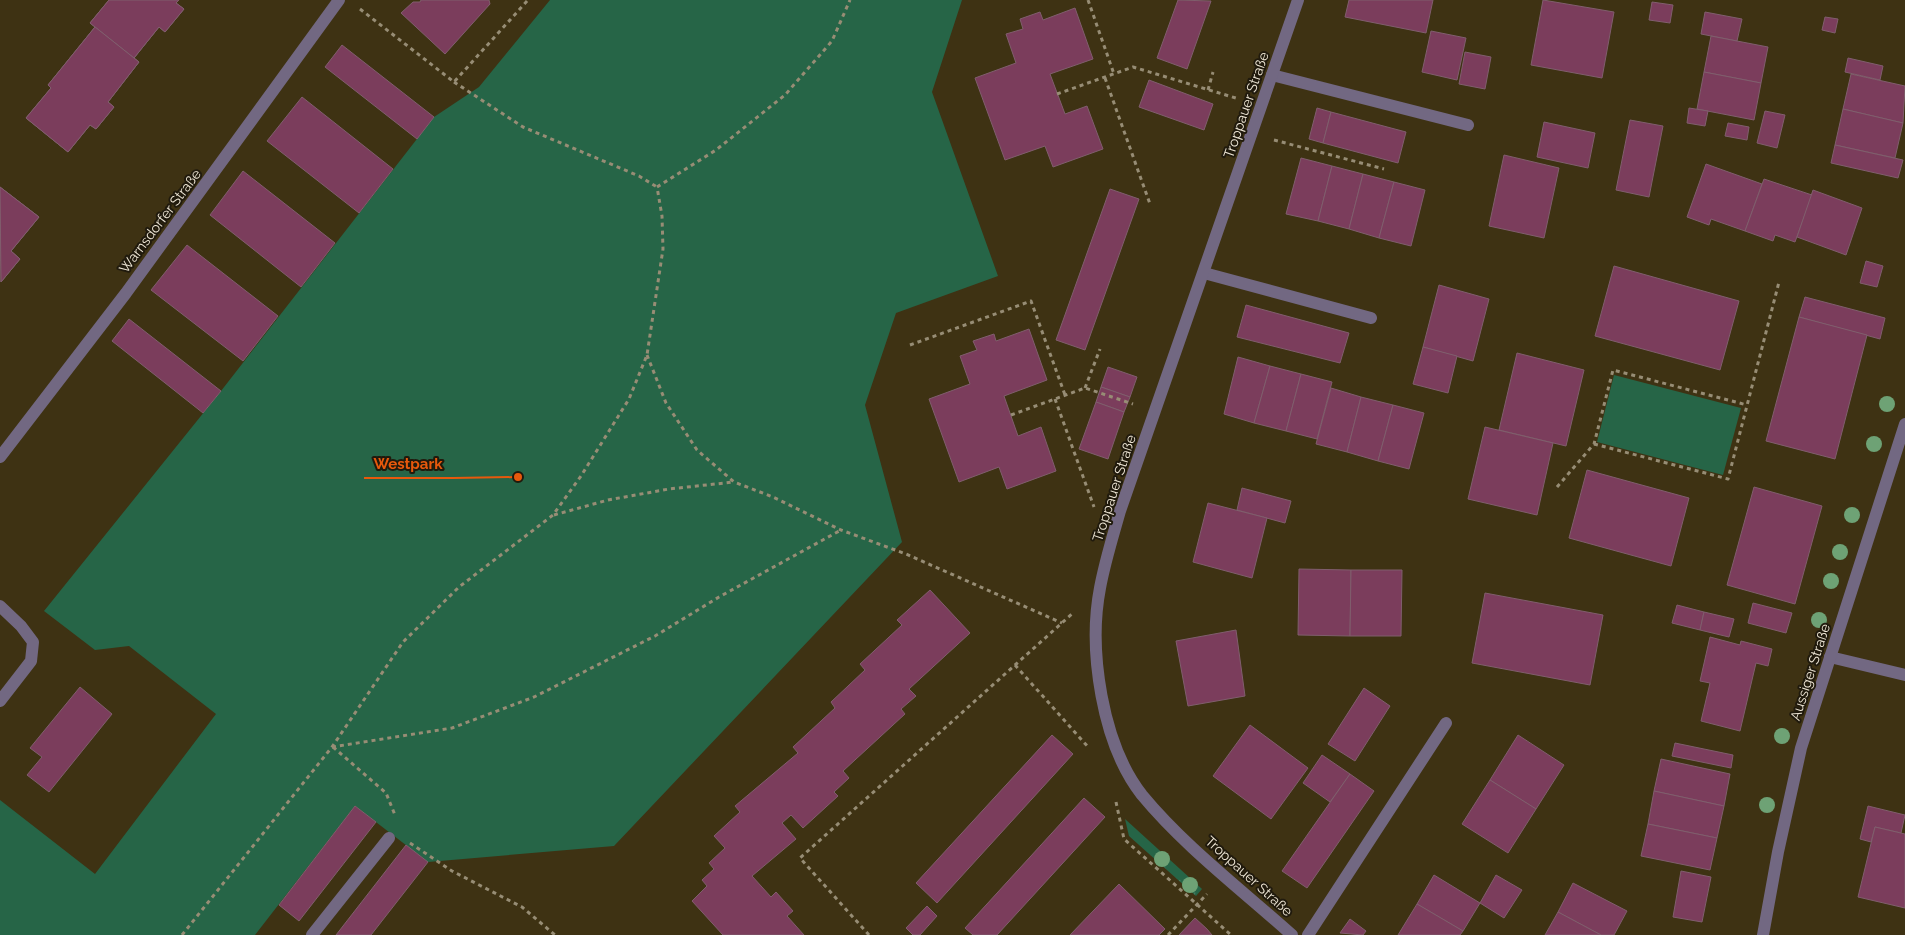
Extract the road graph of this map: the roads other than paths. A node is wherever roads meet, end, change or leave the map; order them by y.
1 (339, 0) edge
2 (1298, 0) edge
3 (1272, 75) junction
4 (1468, 125) dead end
5 (1204, 273) junction
6 (1371, 318) dead end
7 (1905, 424) edge
8 (0, 457) edge
9 (0, 606) edge
10 (1830, 657) junction
11 (1905, 675) edge
12 (0, 701) edge
13 (1446, 723) dead end
14 (389, 838) road end
15 (312, 935) edge
16 (1292, 935) edge
17 (1308, 935) edge
18 (1763, 935) edge

1 - 8 street, Warnsdorfer Straße
2 - 3 street, Troppauer Straße
3 - 4 street
3 - 5 street, Troppauer Straße
5 - 6 street
5 - 16 street, Troppauer Straße
7 - 10 street, Aussiger Straße
9 - 12 street
10 - 11 street
10 - 18 street, Aussiger Straße
13 - 17 street
14 - 15 street

